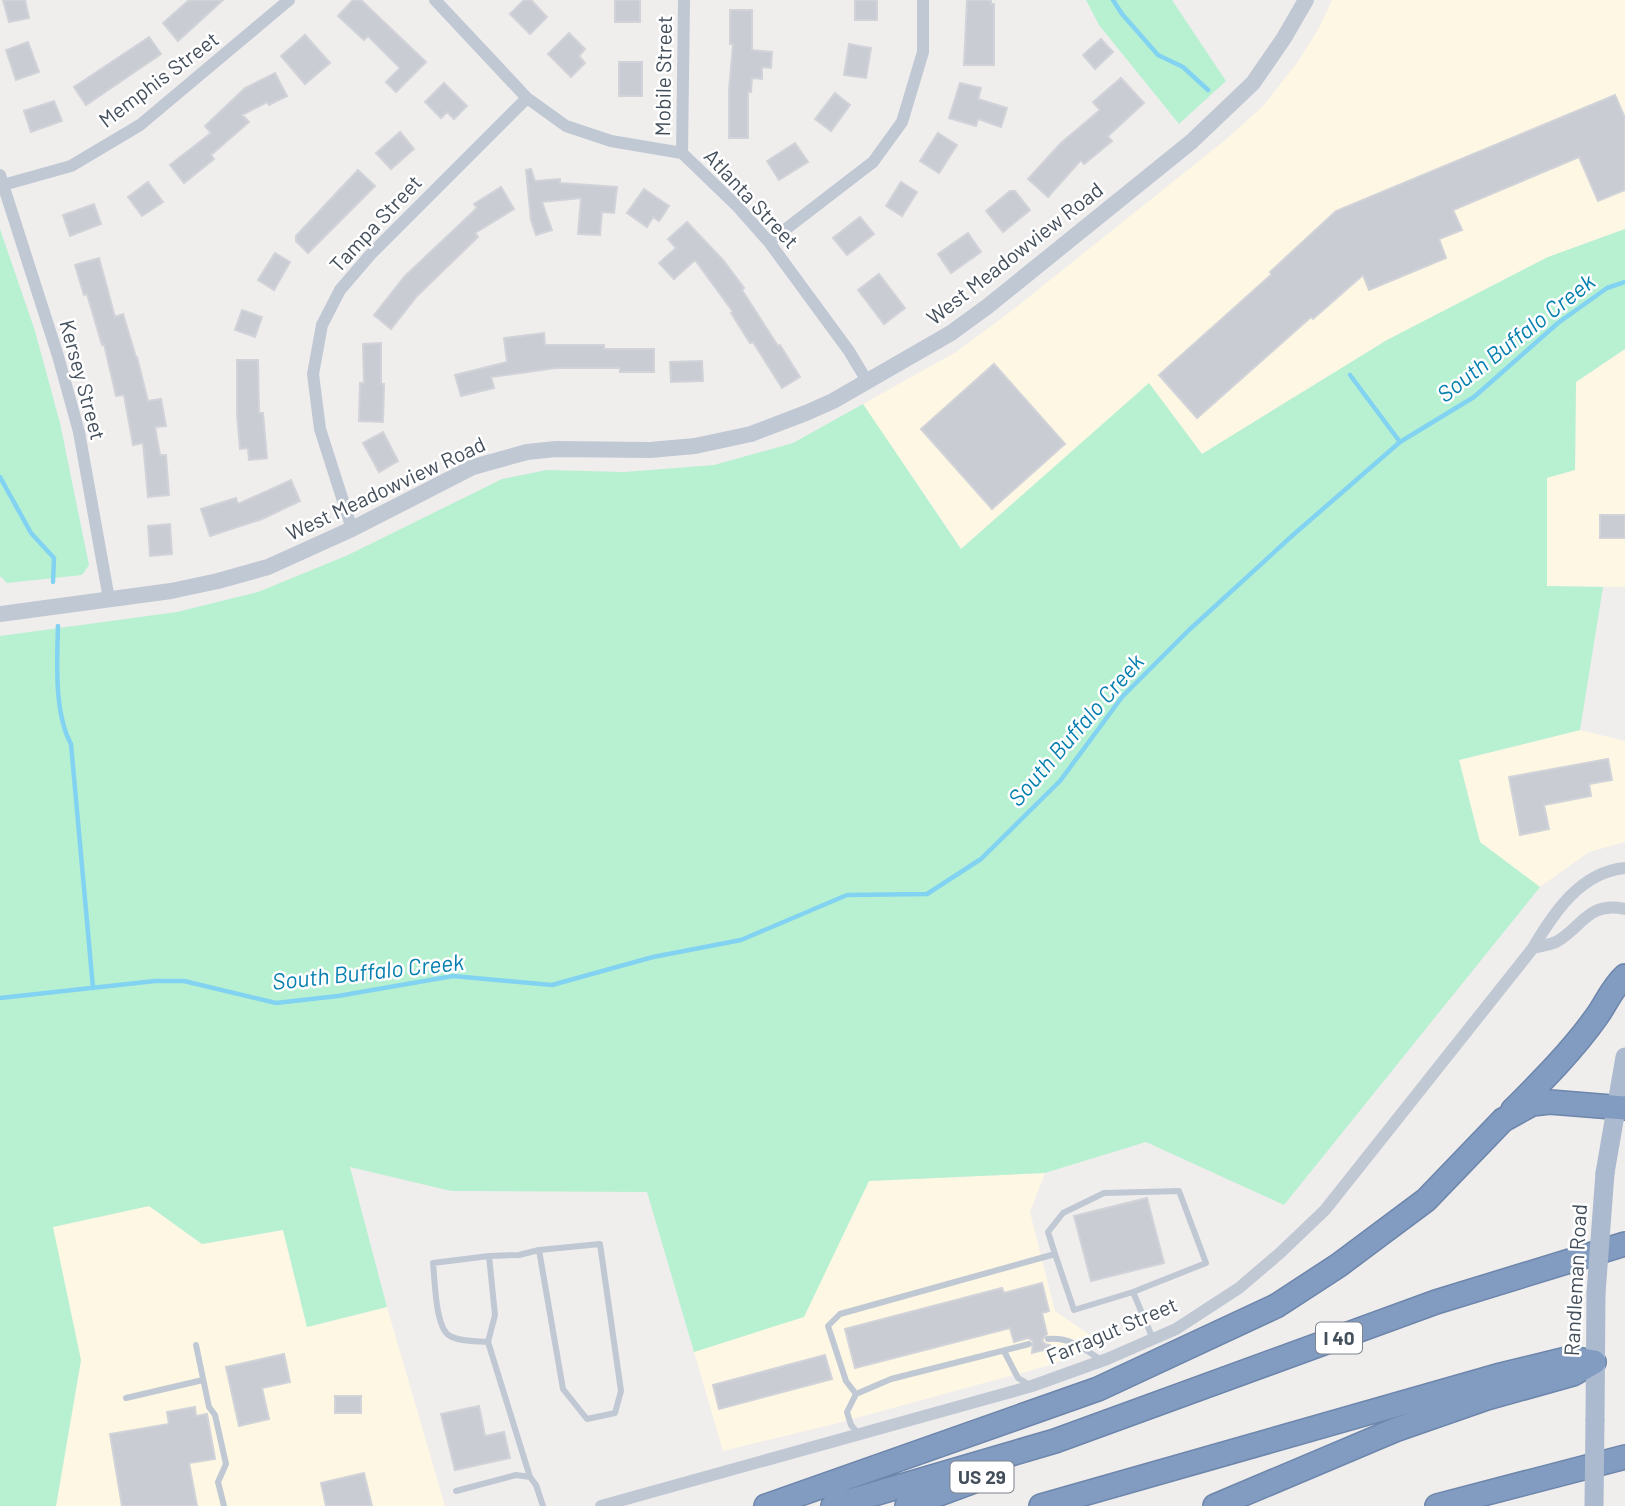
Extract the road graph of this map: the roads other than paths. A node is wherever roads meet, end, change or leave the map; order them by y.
1 (289, 0) edge
2 (435, 0) edge
3 (684, 0) edge
4 (923, 0) edge
5 (1306, 0) edge
6 (527, 98) junction
7 (682, 153) junction
8 (1, 180) edge
9 (769, 242) junction
10 (867, 381) junction
11 (352, 528) junction
12 (109, 599) junction
13 (0, 614) edge
14 (1625, 868) edge
15 (1625, 909) edge
16 (1533, 948) junction
17 (1625, 976) edge
18 (1625, 1057) edge
19 (1620, 1107) edge
20 (1503, 1119) junction
21 (1625, 1244) edge
22 (539, 1250) junction
23 (1055, 1254) junction
24 (489, 1256) junction
25 (1133, 1292) junction
26 (1048, 1339) dead end
27 (1153, 1339) junction
28 (488, 1342) junction
29 (1030, 1344) dead end
30 (196, 1345) dead end
31 (1004, 1351) junction
32 (1102, 1361) junction
33 (1594, 1362) junction
34 (203, 1380) junction
35 (1032, 1386) junction
36 (856, 1394) junction
37 (125, 1398) dead end
38 (859, 1434) junction
39 (1055, 1441) junction
40 (1625, 1457) edge
41 (1554, 1476) junction
42 (530, 1477) junction
43 (456, 1491) dead end
44 (224, 1506) edge
45 (543, 1506) edge
46 (601, 1506) edge
47 (766, 1506) edge
48 (833, 1506) edge
49 (906, 1506) edge
50 (1041, 1506) edge
51 (1215, 1506) edge
52 (1437, 1506) edge
53 (1504, 1506) edge
54 (1594, 1506) edge

1 - 8 street, Memphis Street
2 - 6 street, Atlanta Street
3 - 7 street, Mobile Street
4 - 9 street
5 - 10 street, West Meadowview Road
6 - 7 street, Atlanta Street
6 - 11 street, Tampa Street
7 - 9 street, Atlanta Street
8 - 12 street, Kersey Street
9 - 10 street, Atlanta Street
10 - 11 street, West Meadowview Road
11 - 12 street, West Meadowview Road
12 - 13 street, West Meadowview Road
14 - 16 street, Farragut Street
15 - 16 street, Farragut Street
16 - 27 street, Farragut Street
17 - 20 highway
18 - 19 main road, Randleman Road
19 - 20 highway
19 - 33 main road, Randleman Road, bridge
20 - 47 highway
21 - 39 highway, I 40
22 - 22 lane
22 - 24 lane
23 - 25 lane
23 - 25 lane
23 - 36 lane
24 - 28 lane
24 - 28 lane
25 - 27 lane
26 - 32 lane
27 - 32 street, Farragut Street
28 - 42 lane
29 - 31 lane
30 - 34 lane
31 - 35 lane
31 - 36 lane
32 - 35 street, Farragut Street
33 - 50 highway
33 - 51 highway
33 - 54 main road, Randleman Road, bridge
34 - 37 lane
34 - 44 lane
35 - 38 street, Farragut Street
36 - 38 lane
38 - 46 street, Farragut Street
39 - 48 highway, I 40
39 - 49 highway, US 29
40 - 41 highway
41 - 52 highway
41 - 53 highway
42 - 43 lane
42 - 45 lane

